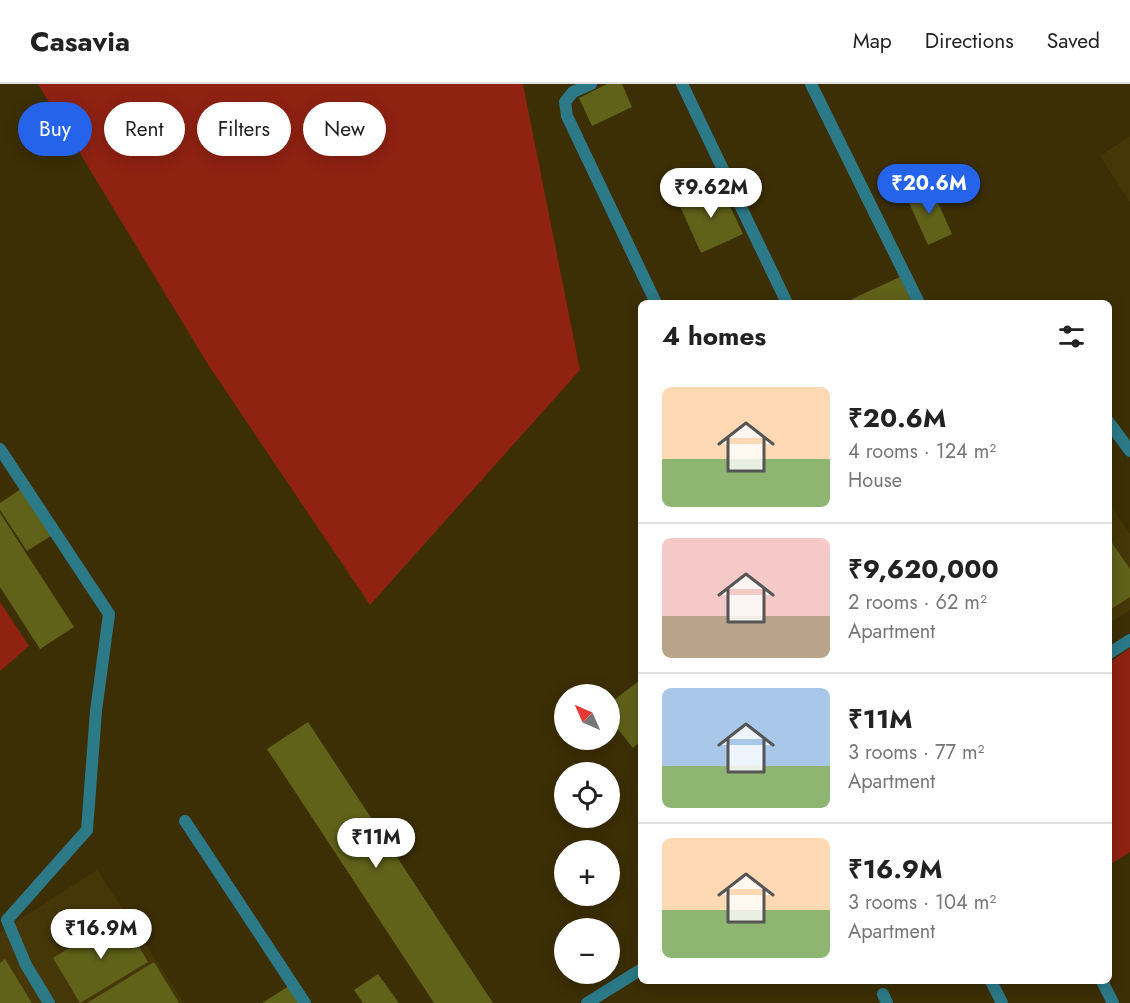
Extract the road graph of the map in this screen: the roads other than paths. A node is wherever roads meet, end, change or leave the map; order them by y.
1 (591, 84) edge
2 (682, 84) edge
3 (811, 84) edge
4 (655, 300) edge
5 (786, 300) edge
6 (918, 300) edge
7 (1112, 426) edge
8 (0, 449) edge
9 (1130, 451) edge
10 (1130, 640) edge
11 (1112, 651) edge
12 (185, 821) dead end
13 (638, 972) edge
14 (992, 984) edge
15 (1104, 984) edge
16 (603, 999) edge
17 (49, 1003) edge
18 (305, 1003) edge
19 (587, 1003) edge
20 (1002, 1003) edge
21 (1113, 1003) edge

1 - 4 street
2 - 5 street
3 - 6 street
7 - 9 street
8 - 17 street
10 - 11 street
12 - 18 street
13 - 16 street
14 - 20 street
15 - 21 street
16 - 19 street

